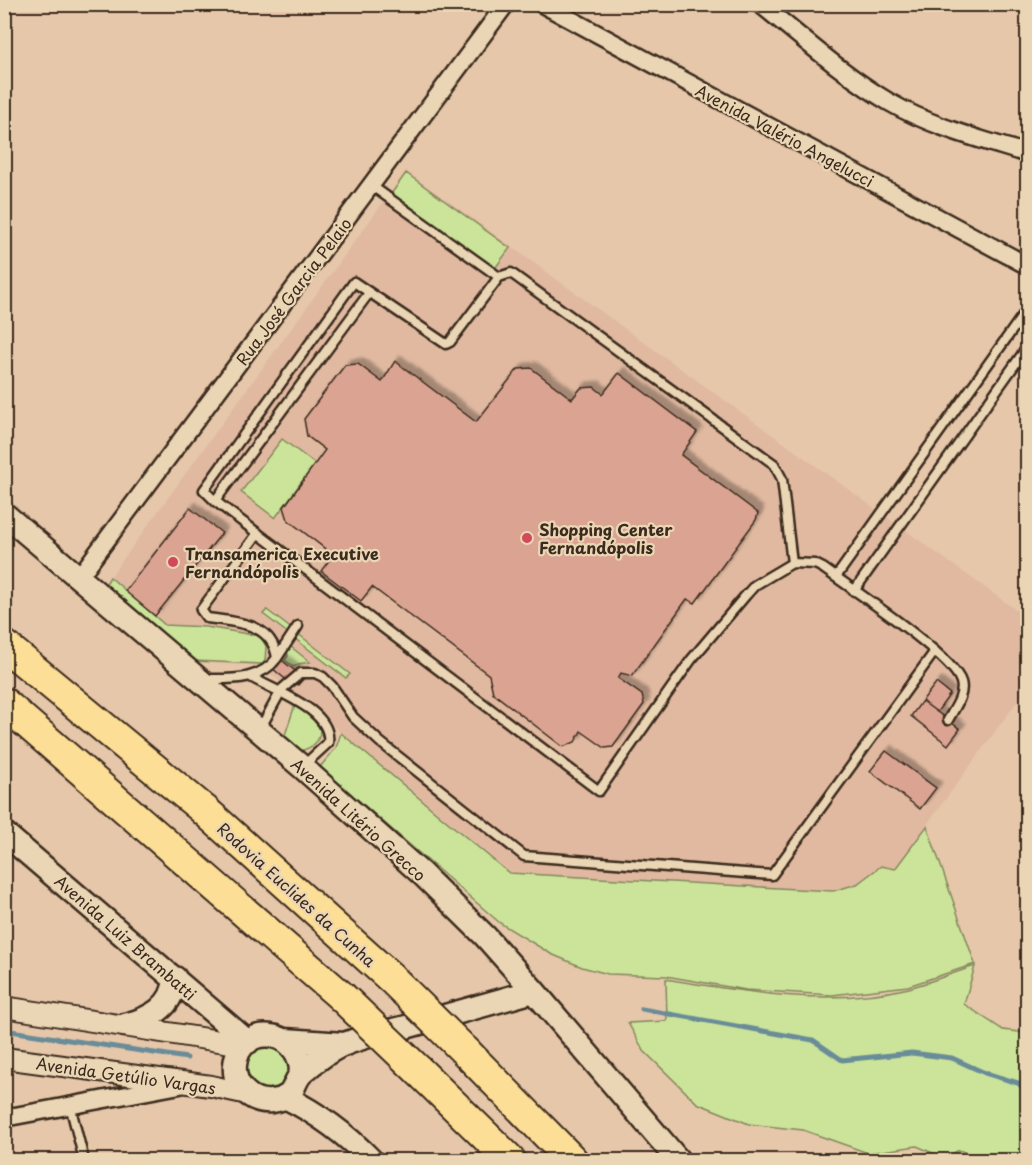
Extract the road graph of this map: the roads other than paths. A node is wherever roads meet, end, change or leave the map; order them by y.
1 (506, 4) edge
2 (542, 4) edge
3 (760, 4) edge
4 (1028, 154) edge
5 (372, 186) junction
6 (1028, 266) edge
7 (499, 277) junction
8 (369, 293) junction
9 (1028, 308) edge
10 (1028, 346) edge
11 (215, 501) junction
12 (4, 514) edge
13 (258, 532) junction
14 (792, 562) junction
15 (79, 577) junction
16 (836, 577) junction
17 (854, 591) junction
18 (298, 626) dead end
19 (4, 645) edge
20 (935, 651) junction
21 (277, 658) junction
22 (251, 677) junction
23 (199, 678) junction
24 (279, 693) junction
25 (4, 703) edge
26 (948, 720) dead end
27 (258, 731) junction
28 (302, 767) junction
29 (4, 833) edge
30 (175, 978) junction
31 (534, 991) junction
32 (4, 1007) edge
33 (125, 1025) junction
34 (285, 1040) junction
35 (246, 1044) junction
36 (344, 1044) junction
37 (4, 1058) edge
38 (301, 1073) junction
39 (190, 1083) junction
40 (248, 1094) junction
41 (285, 1097) junction
42 (70, 1106) junction
43 (4, 1118) edge
44 (84, 1161) edge
45 (371, 1161) edge
46 (510, 1161) edge
47 (572, 1161) edge
48 (678, 1161) edge

1 - 5 street, Rua José Garcia Pelaio
2 - 6 street, Avenida Valério Angelucci
3 - 4 street
5 - 7 lane
5 - 15 street, Rua José Garcia Pelaio
7 - 8 lane
7 - 14 lane
8 - 11 lane
8 - 11 lane
9 - 16 lane
10 - 17 lane
11 - 13 lane
12 - 15 main road, Avenida Litério Grecco
13 - 14 lane
13 - 21 lane
14 - 16 lane
15 - 23 main road, Avenida Litério Grecco
16 - 17 lane
17 - 20 lane
18 - 21 lane
19 - 47 highway, Rodovia Euclides da Cunha, bridge
20 - 24 lane
20 - 26 lane
21 - 22 lane
22 - 23 lane
22 - 24 lane
23 - 27 main road, Avenida Litério Grecco
24 - 27 lane
24 - 28 lane
25 - 46 highway, bridge
27 - 28 main road, Avenida Litério Grecco
28 - 31 main road, Avenida Litério Grecco
29 - 30 main road, Avenida Luiz Brambatti
30 - 33 main road
30 - 35 main road, Avenida Luiz Brambatti
31 - 36 main road
31 - 48 main road, Avenida Litério Grecco
32 - 33 street
33 - 35 street
34 - 35 main road
34 - 36 main road
34 - 38 main road
35 - 40 main road
36 - 38 main road
37 - 39 street, Avenida Getúlio Vargas
38 - 41 main road
39 - 40 street, Avenida Getúlio Vargas
39 - 42 street
40 - 41 main road
41 - 45 main road
42 - 43 street
42 - 44 lane

